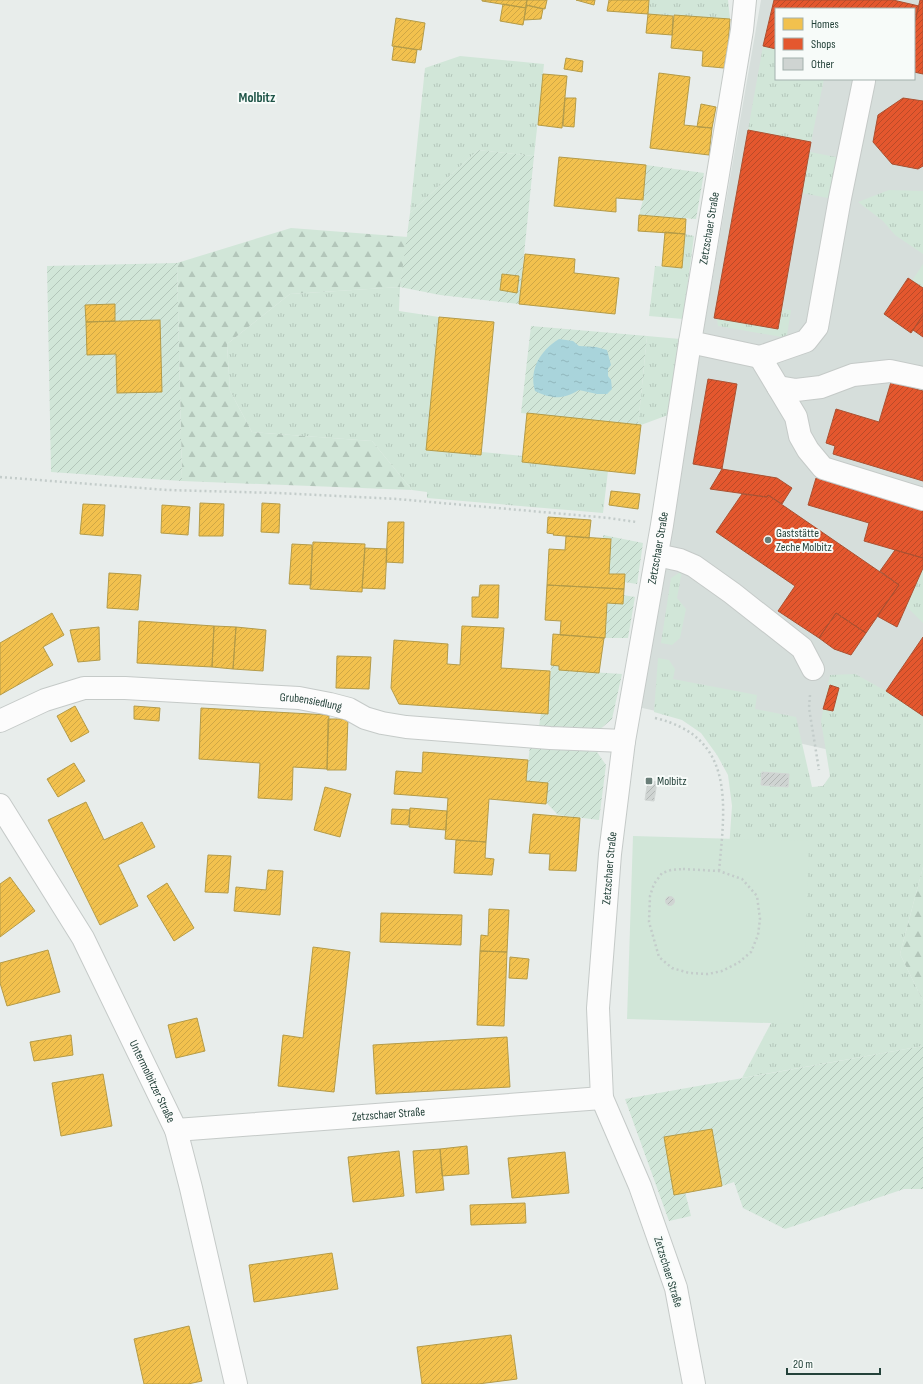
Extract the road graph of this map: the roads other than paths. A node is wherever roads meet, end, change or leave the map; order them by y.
1 (745, 0) edge
2 (864, 81) dead end
3 (690, 342) junction
4 (760, 357) junction
5 (923, 378) edge
6 (778, 387) junction
7 (923, 499) edge
8 (657, 555) junction
9 (813, 669) road end
10 (0, 721) edge
11 (624, 741) junction
12 (0, 805) edge
13 (602, 1098) junction
14 (176, 1130) junction
15 (236, 1384) edge
16 (694, 1384) edge

1 - 3 street, Zetzschaer Straße
2 - 4 street
3 - 4 street
3 - 8 street, Zetzschaer Straße
4 - 6 street
5 - 6 street
6 - 7 street
8 - 9 street
8 - 11 street, Zetzschaer Straße
10 - 11 street, Grubensiedlung
11 - 13 street, Zetzschaer Straße
12 - 14 street, Untermolbitzer Straße
13 - 14 street, Zetzschaer Straße
13 - 16 street, Zetzschaer Straße
14 - 15 street, Untermolbitzer Straße

